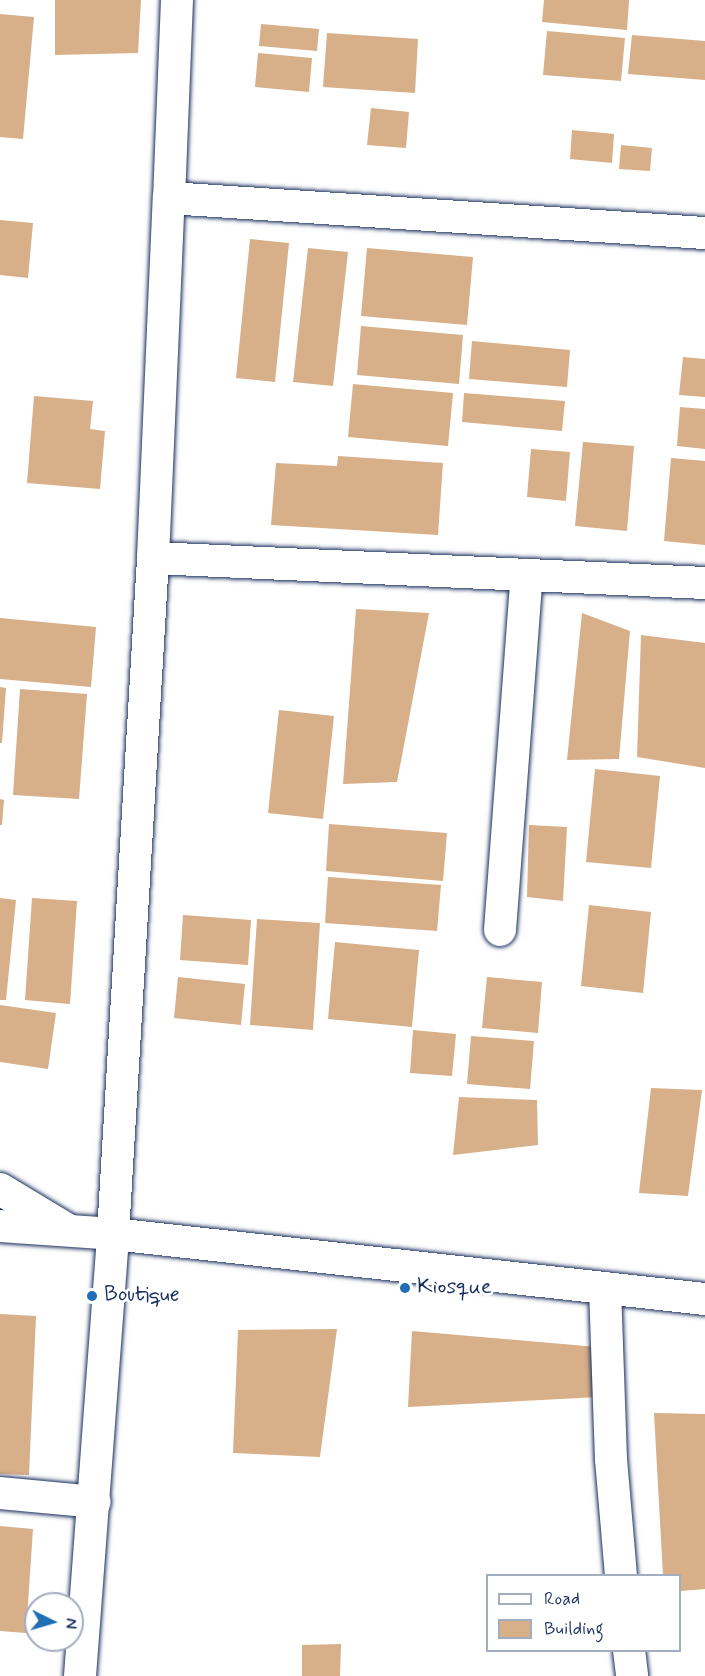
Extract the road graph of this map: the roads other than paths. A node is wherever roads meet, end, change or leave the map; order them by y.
1 (177, 0) edge
2 (169, 198) junction
3 (705, 233) edge
4 (153, 558) junction
5 (527, 575) junction
6 (705, 583) edge
7 (500, 930) dead end
8 (0, 1189) edge
9 (0, 1226) edge
10 (73, 1233) junction
11 (113, 1234) junction
12 (605, 1288) junction
13 (705, 1299) edge
14 (0, 1493) edge
15 (94, 1502) junction
16 (621, 1574) edge
17 (629, 1652) edge
18 (80, 1676) edge
19 (633, 1676) edge

1 - 2 street
2 - 3 street
2 - 4 street
4 - 5 street
4 - 11 street
5 - 6 street
5 - 7 street
8 - 10 street
9 - 10 street
10 - 11 street
11 - 12 street
11 - 15 street
12 - 13 street
12 - 16 street
14 - 15 street
15 - 18 street
17 - 19 street

